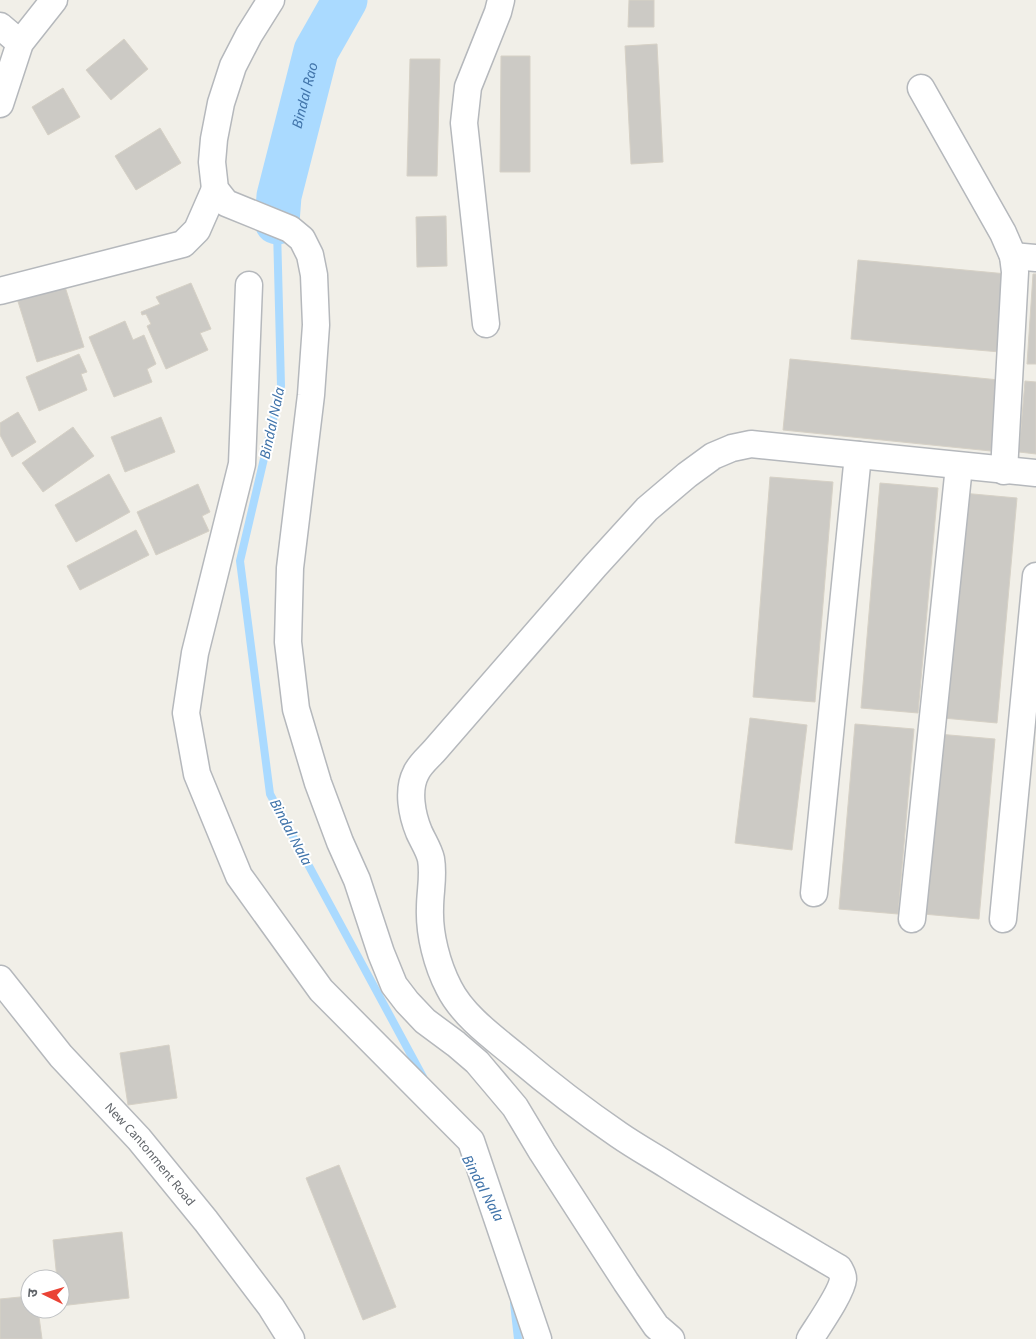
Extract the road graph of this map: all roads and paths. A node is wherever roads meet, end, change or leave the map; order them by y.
1 (54, 0) edge
2 (271, 0) edge
3 (501, 0) edge
4 (0, 26) edge
5 (20, 43) junction
6 (921, 88) dead end
7 (0, 104) edge
8 (221, 196) junction
9 (1025, 257) edge
10 (249, 285) dead end
11 (0, 291) edge
12 (486, 324) dead end
13 (858, 455) junction
14 (959, 466) junction
15 (1004, 471) junction
16 (1036, 474) edge
17 (1036, 576) edge
18 (814, 893) dead end
19 (912, 919) dead end
20 (1003, 919) dead end
21 (0, 979) edge
22 (291, 1339) edge
23 (538, 1339) edge
24 (671, 1339) edge
25 (810, 1339) edge

1 - 5 street
2 - 8 street
3 - 12 street
4 - 5 street
5 - 7 street
6 - 9 street
8 - 11 street
8 - 24 street
9 - 15 street
10 - 23 street
13 - 14 street
13 - 18 street
13 - 25 street
14 - 15 street
14 - 19 street
15 - 16 street
17 - 20 street
21 - 22 street, New Cantonment Road

